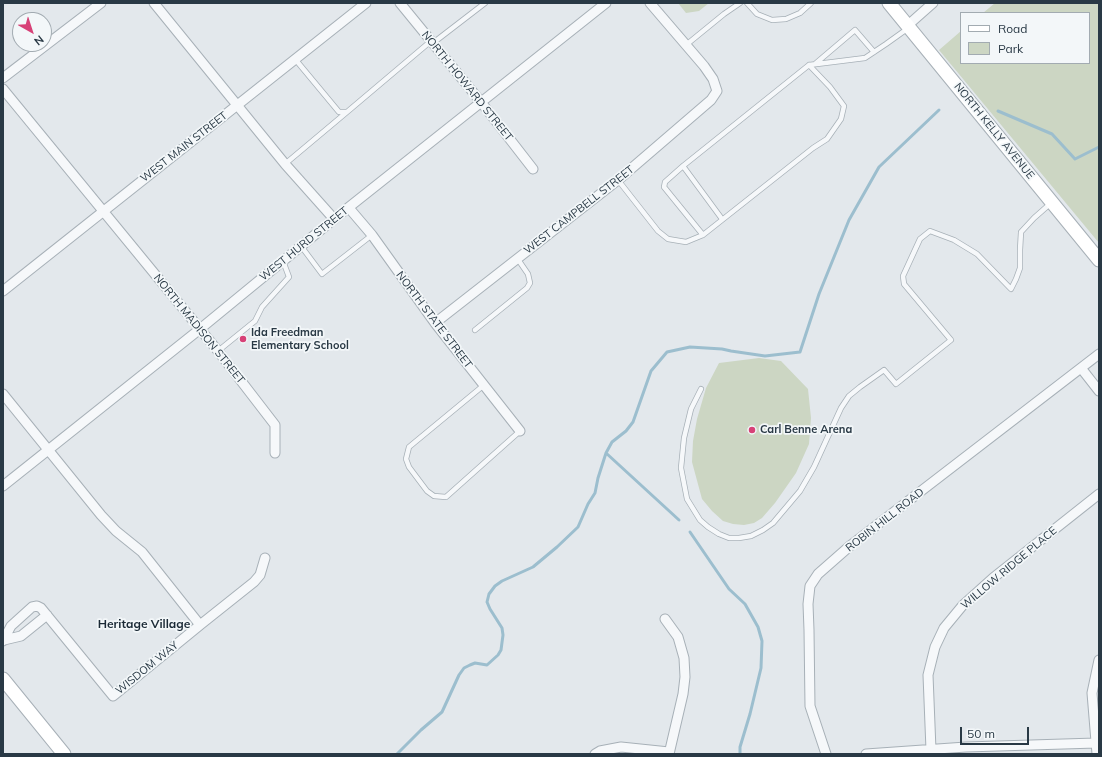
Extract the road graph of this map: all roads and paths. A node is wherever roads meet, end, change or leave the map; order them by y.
1 (101, 3) edge
2 (154, 3) edge
3 (366, 3) edge
4 (400, 3) edge
5 (484, 3) edge
6 (606, 3) edge
7 (650, 3) edge
8 (740, 3) edge
9 (747, 3) edge
10 (811, 3) edge
11 (889, 3) edge
12 (933, 3) edge
13 (908, 27) junction
14 (432, 42) junction
15 (686, 45) junction
16 (874, 52) junction
17 (295, 59) junction
18 (815, 64) junction
19 (809, 65) junction
20 (3, 78) edge
21 (3, 89) edge
22 (481, 102) junction
23 (236, 105) junction
24 (347, 112) junction
25 (285, 164) junction
26 (683, 166) junction
27 (533, 169) dead end
28 (618, 180) junction
29 (1052, 202) junction
30 (349, 208) junction
31 (104, 211) junction
32 (334, 219) junction
33 (722, 219) junction
34 (703, 234) junction
35 (372, 235) junction
36 (301, 246) junction
37 (517, 258) junction
38 (1099, 260) edge
39 (283, 261) junction
40 (3, 291) edge
41 (435, 323) junction
42 (200, 329) junction
43 (475, 330) dead end
44 (218, 351) junction
45 (1099, 354) edge
46 (1081, 368) junction
47 (484, 385) junction
48 (701, 389) dead end
49 (1099, 391) edge
50 (3, 394) edge
51 (520, 430) joint
52 (49, 449) junction
53 (275, 453) dead end
54 (3, 486) edge
55 (1099, 494) edge
56 (265, 558) dead end
57 (47, 615) junction
58 (665, 619) dead end
59 (200, 625) junction
60 (4, 640) edge
61 (1099, 660) edge
62 (3, 679) edge
63 (1096, 743) junction
64 (932, 750) junction
65 (669, 753) edge
66 (64, 754) edge
67 (595, 754) edge
68 (826, 754) edge
69 (866, 754) edge
70 (1097, 754) edge

1 - 20 street
2 - 23 street
3 - 17 street, WEST MAIN STREET
4 - 14 street, NORTH HOWARD STREET
5 - 14 lane
6 - 22 street, WEST HURD STREET
7 - 15 street
8 - 15 lane
9 - 10 lane
11 - 13 main road, NORTH KELLY AVENUE
12 - 13 street
13 - 16 lane
13 - 29 main road, NORTH KELLY AVENUE
14 - 22 street, NORTH HOWARD STREET
14 - 24 lane
15 - 28 street, WEST CAMPBELL STREET
16 - 18 lane
16 - 18 lane
17 - 23 street, WEST MAIN STREET
17 - 24 lane
18 - 19 lane
19 - 26 lane
19 - 33 lane
21 - 31 street, NORTH MADISON STREET
22 - 27 street, NORTH HOWARD STREET
22 - 30 street, WEST HURD STREET
23 - 25 street
23 - 31 street, WEST MAIN STREET
24 - 25 lane
25 - 32 street
26 - 33 lane
26 - 34 lane
28 - 34 lane
28 - 37 street, WEST CAMPBELL STREET
29 - 38 main road, NORTH KELLY AVENUE
29 - 48 lane
30 - 32 street, WEST HURD STREET
30 - 35 street, NORTH STATE STREET
31 - 40 street, WEST MAIN STREET
31 - 42 street, NORTH MADISON STREET
32 - 36 street, WEST HURD STREET
33 - 34 lane
35 - 36 lane
35 - 41 street, NORTH STATE STREET
36 - 39 street, WEST HURD STREET
37 - 41 street, WEST CAMPBELL STREET
37 - 43 lane
39 - 42 street, WEST HURD STREET
39 - 44 lane
41 - 47 street, NORTH STATE STREET
42 - 44 street, NORTH MADISON STREET
42 - 52 street, WEST HURD STREET
44 - 53 street, NORTH MADISON STREET
45 - 46 street, ROBIN HILL ROAD
46 - 49 street
46 - 68 street, ROBIN HILL ROAD
47 - 51 street, NORTH STATE STREET
47 - 51 lane
50 - 52 street
52 - 54 street, WEST HURD STREET
52 - 59 street
55 - 64 street, WILLOW RIDGE PLACE
56 - 59 street, WISDOM WAY
57 - 59 street, WISDOM WAY
57 - 60 street
57 - 60 street
58 - 65 street
61 - 63 street
62 - 66 main road
63 - 64 street
63 - 70 street
64 - 69 street
65 - 67 street

